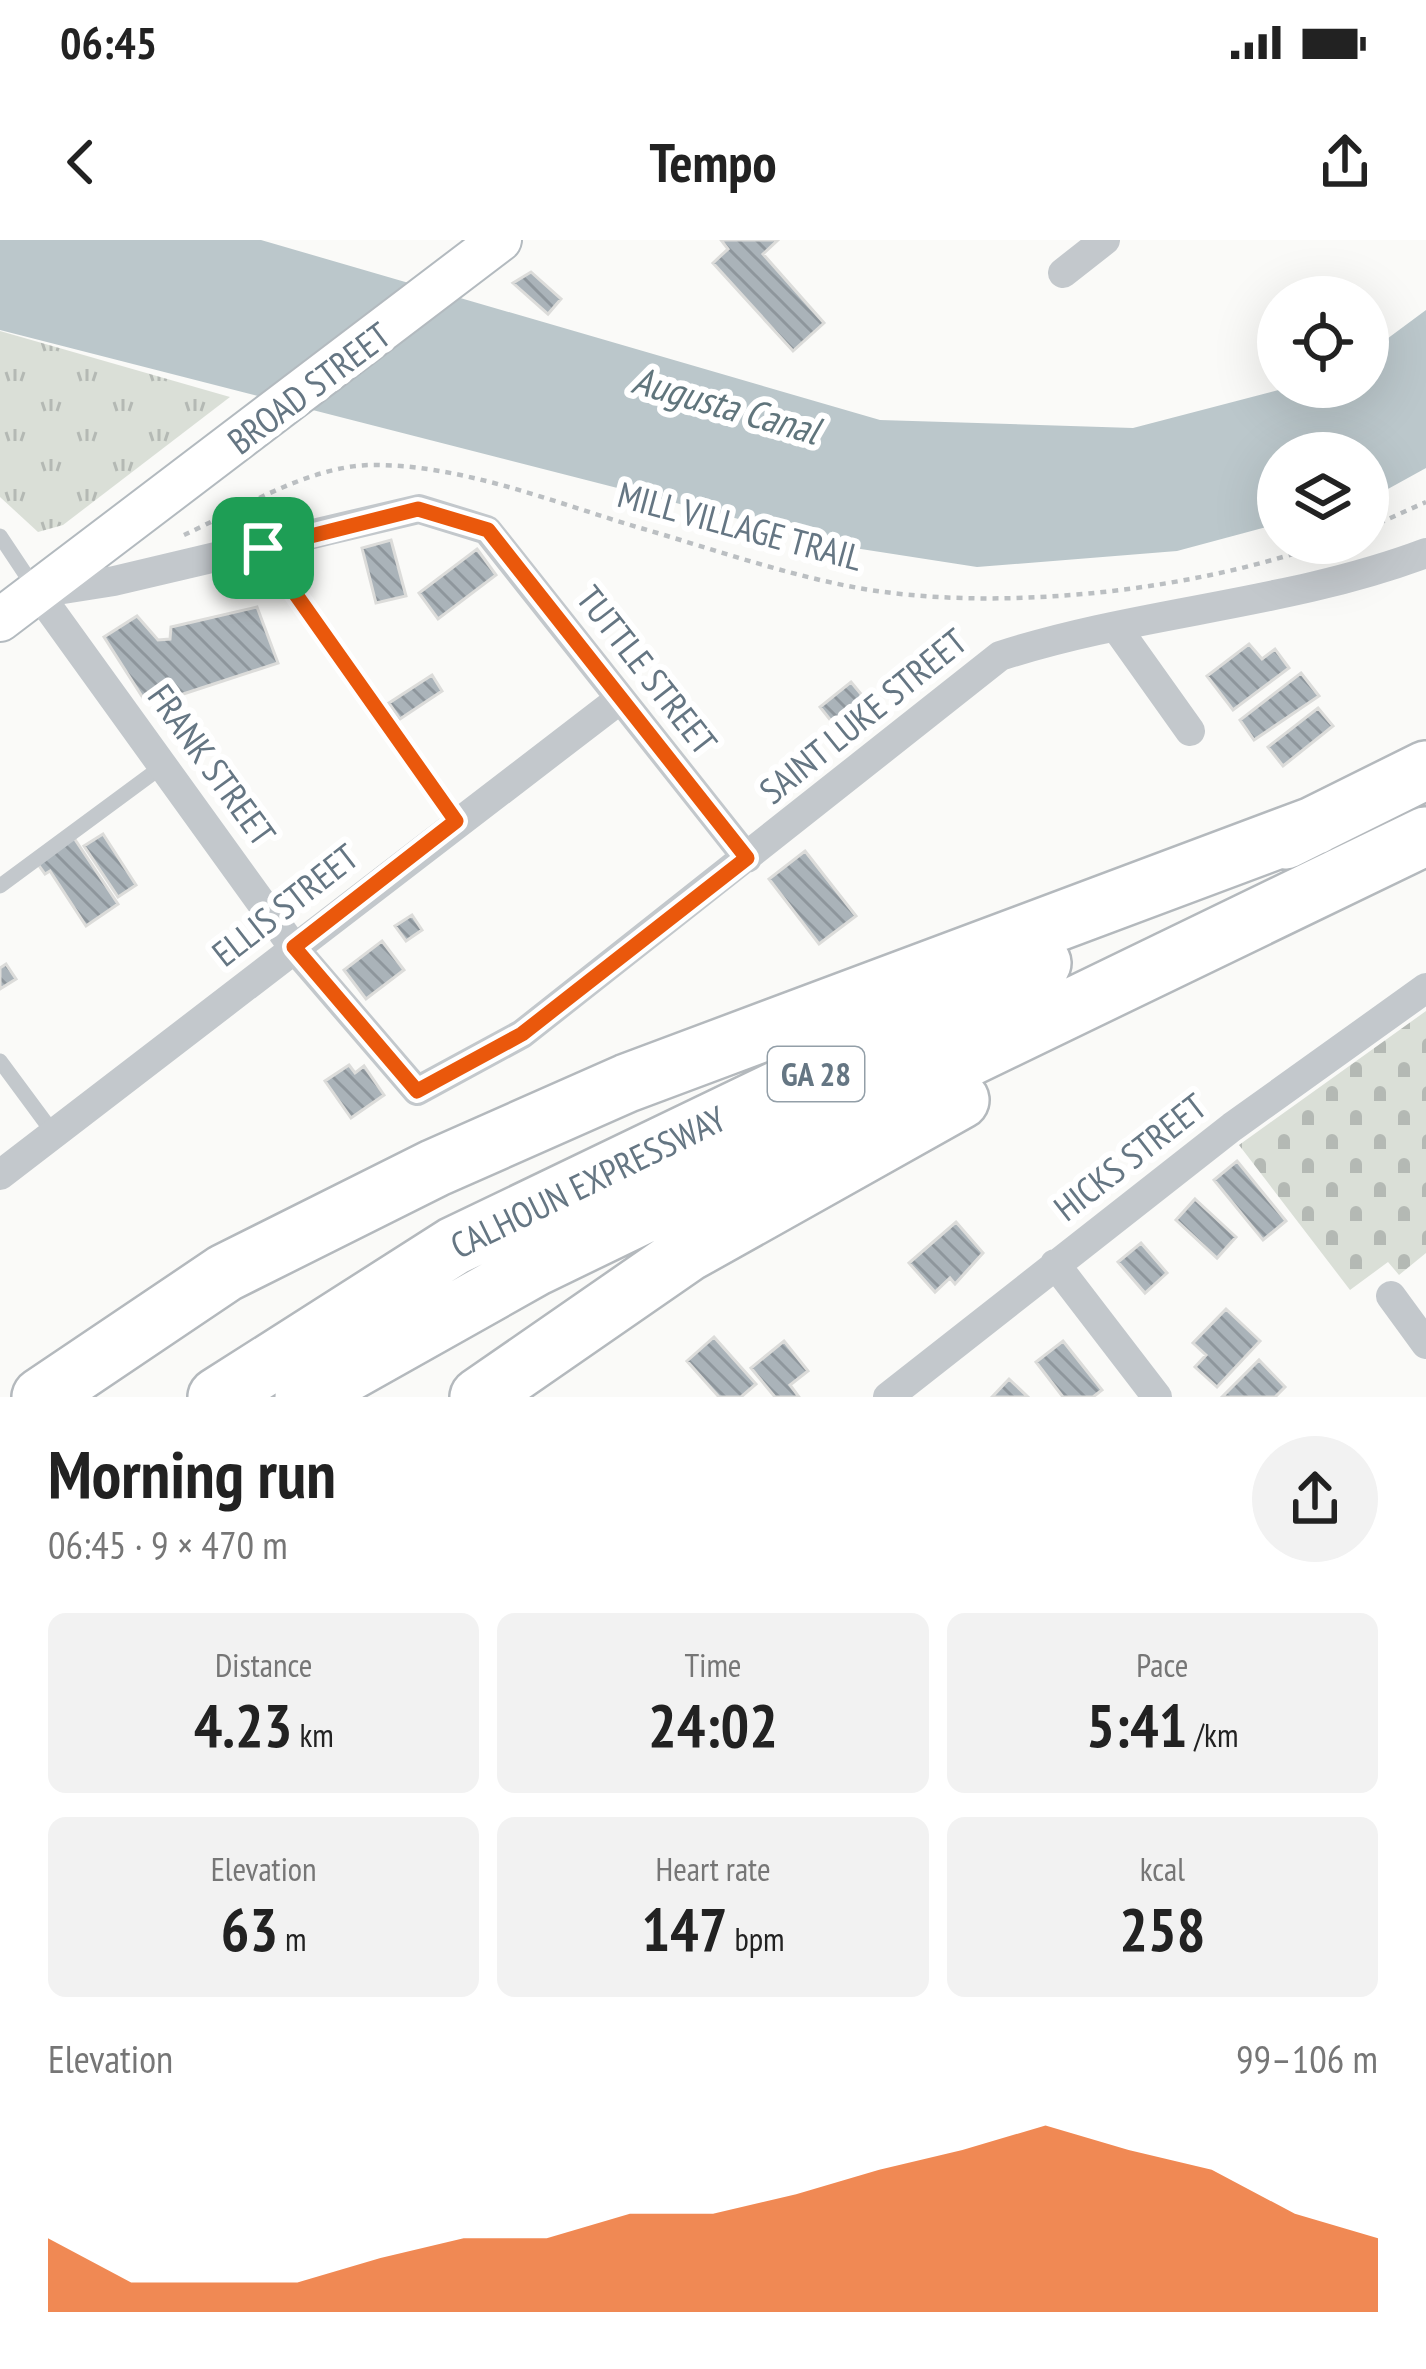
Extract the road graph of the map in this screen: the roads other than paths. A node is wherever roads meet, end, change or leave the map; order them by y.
1 (500, 240) edge
2 (1105, 240) edge
3 (1063, 273) dead end
4 (0, 536) edge
5 (263, 548) junction
6 (1426, 553) edge
7 (38, 592) junction
8 (0, 620) edge
9 (1116, 627) junction
10 (620, 699) junction
11 (1190, 731) dead end
12 (164, 765) junction
13 (1426, 770) edge
14 (456, 821) junction
15 (1316, 825) junction
16 (1426, 838) edge
17 (747, 858) junction
18 (0, 886) edge
19 (294, 947) junction
20 (1426, 988) edge
21 (0, 1060) edge
22 (417, 1091) joint
23 (54, 1134) junction
24 (0, 1175) edge
25 (1054, 1264) junction
26 (1391, 1296) dead end
27 (1426, 1345) edge
28 (41, 1397) edge
29 (217, 1397) edge
30 (304, 1397) edge
31 (479, 1397) edge
32 (888, 1397) edge
33 (1157, 1397) edge

1 - 7 main road, BROAD STREET
2 - 3 street
4 - 7 lane
5 - 7 street
5 - 10 street, TUTTLE STREET
5 - 14 lane
6 - 9 street, SAINT LUKE STREET
7 - 8 main road, BROAD STREET
7 - 12 street, FRANK STREET
9 - 11 street
9 - 17 street, SAINT LUKE STREET
10 - 14 street, ELLIS STREET
10 - 17 street, TUTTLE STREET
12 - 18 lane
12 - 19 street, FRANK STREET
13 - 15 highway, CALHOUN EXPRESSWAY / GA 28
14 - 19 street, ELLIS STREET
15 - 28 highway
15 - 29 highway, CALHOUN EXPRESSWAY / GA 28
16 - 30 highway, CALHOUN EXPRESSWAY / GA 28
16 - 31 highway
17 - 22 street, SAINT LUKE STREET
19 - 22 street, FRANK STREET
19 - 23 street, ELLIS STREET
20 - 25 street, HICKS STREET
21 - 23 lane
23 - 24 street, ELLIS STREET
25 - 32 street, HICKS STREET
25 - 33 street
26 - 27 street

